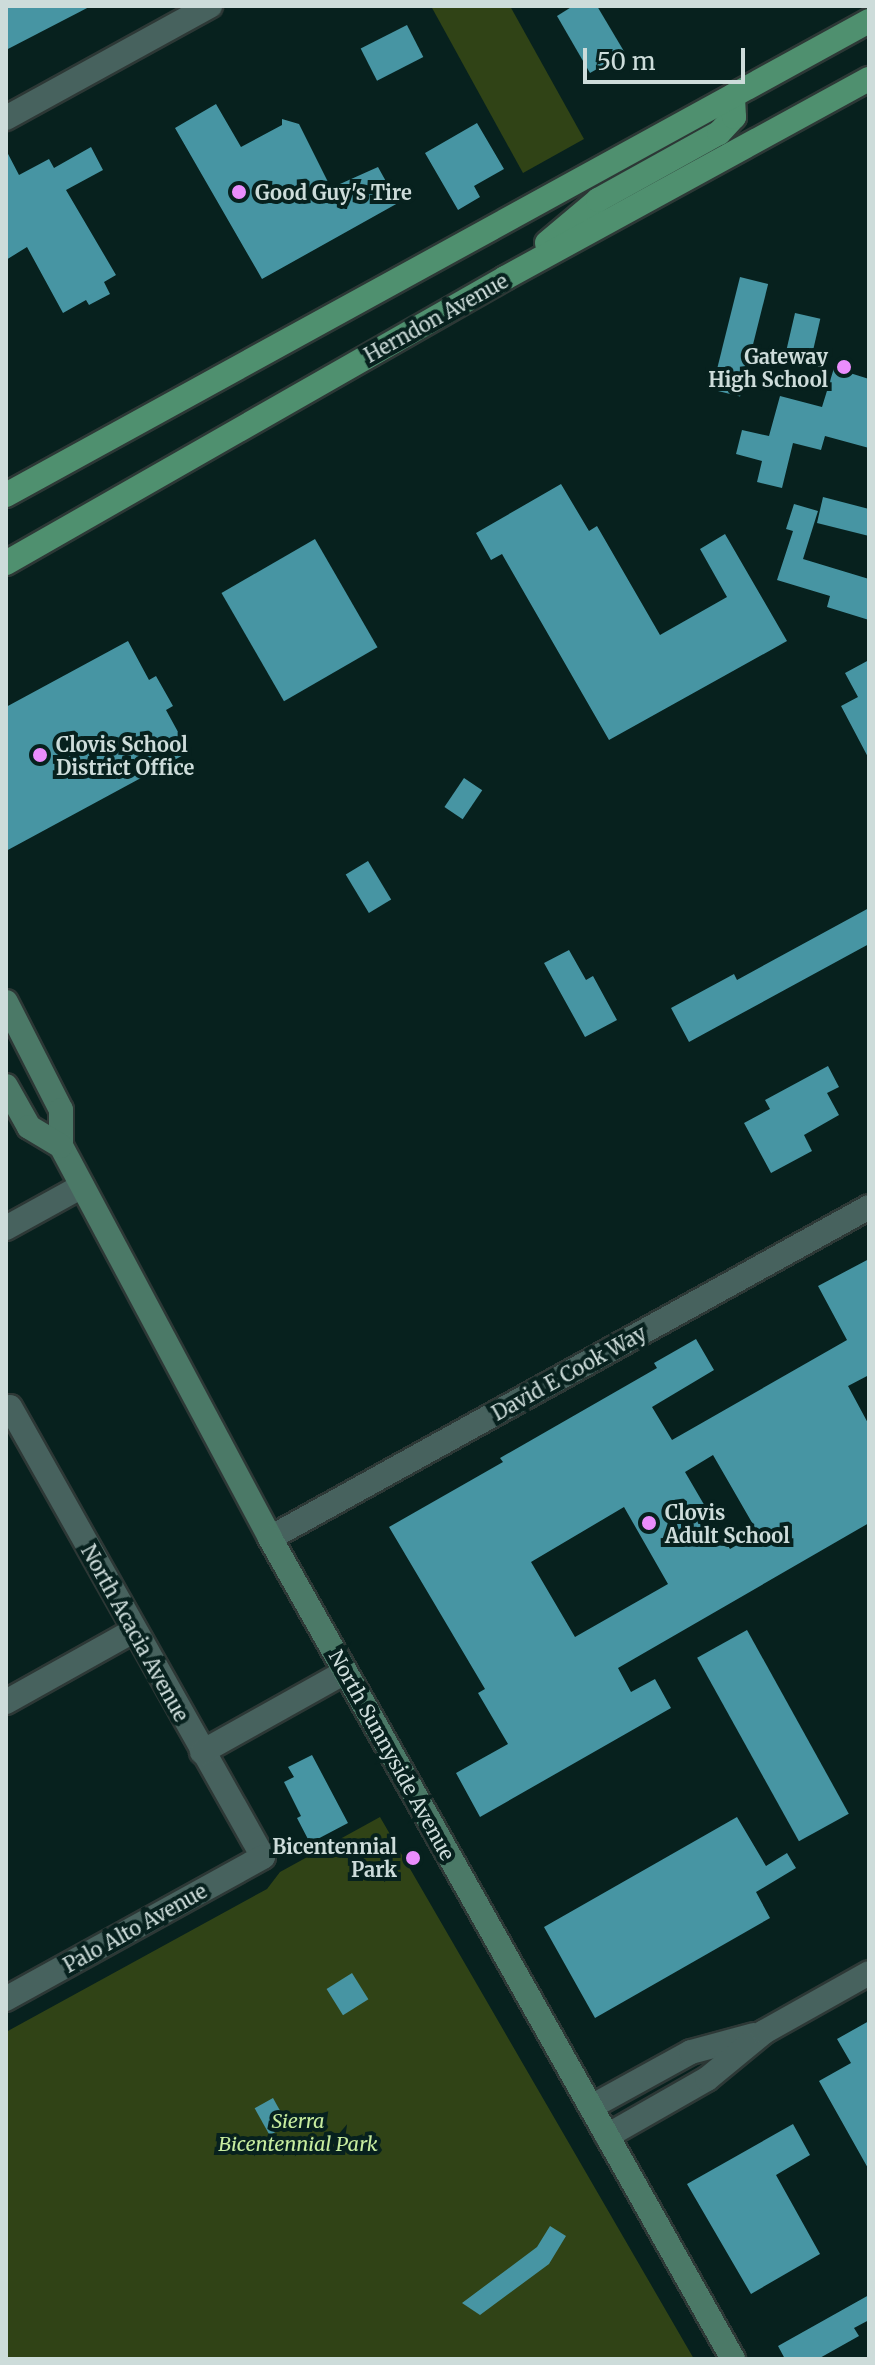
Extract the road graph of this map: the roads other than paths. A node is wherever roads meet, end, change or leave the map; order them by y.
1 (210, 6) edge
2 (869, 21) edge
3 (869, 79) edge
4 (733, 96) junction
5 (6, 118) edge
6 (505, 278) junction
7 (6, 495) edge
8 (6, 563) edge
9 (6, 1002) edge
10 (6, 1026) edge
11 (27, 1045) junction
12 (6, 1086) edge
13 (61, 1146) junction
14 (82, 1186) junction
15 (869, 1207) edge
16 (6, 1228) edge
17 (8, 1408) edge
18 (270, 1538) junction
19 (133, 1631) junction
20 (345, 1672) junction
21 (6, 1702) edge
22 (202, 1752) junction
23 (263, 1857) joint
24 (869, 1973) edge
25 (6, 1999) edge
26 (764, 2032) junction
27 (591, 2107) junction
28 (607, 2136) junction
29 (733, 2359) edge

1 - 5 street
2 - 4 main road
3 - 6 main road, Herndon Avenue
4 - 6 main road
4 - 7 main road
6 - 8 main road, Herndon Avenue
9 - 11 main road, North Sunnyside Avenue
10 - 11 main road
11 - 13 main road, North Sunnyside Avenue
12 - 13 main road, North Sunnyside Avenue
13 - 14 main road, North Sunnyside Avenue
14 - 16 street
14 - 18 main road, North Sunnyside Avenue
15 - 18 street, David E Cook Way
17 - 19 street, North Acacia Avenue
18 - 20 main road, North Sunnyside Avenue
19 - 21 street
19 - 22 street, North Acacia Avenue
20 - 22 street
20 - 27 main road, North Sunnyside Avenue
22 - 23 street, North Acacia Avenue
23 - 25 street, Palo Alto Avenue
24 - 26 street
26 - 27 street
26 - 28 street
27 - 28 main road, North Sunnyside Avenue
28 - 29 main road, North Sunnyside Avenue

